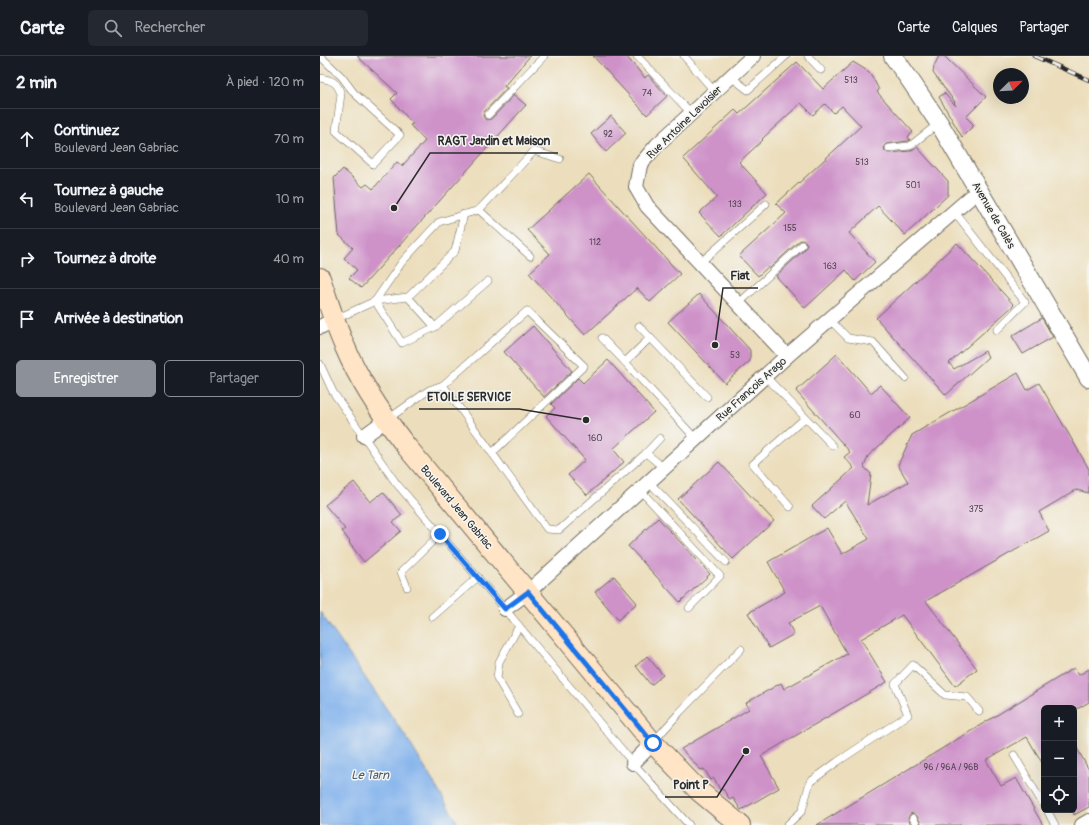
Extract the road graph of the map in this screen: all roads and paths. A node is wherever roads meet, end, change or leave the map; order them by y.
1 (320, 56) edge
2 (544, 56) edge
3 (637, 56) edge
4 (684, 56) edge
5 (754, 56) edge
6 (786, 56) edge
7 (808, 56) edge
8 (893, 56) edge
9 (821, 70) dead end
10 (731, 77) junction
11 (320, 78) edge
12 (715, 92) junction
13 (691, 113) junction
14 (488, 115) dead end
15 (939, 123) junction
16 (889, 148) dead end
17 (560, 160) dead end
18 (979, 190) junction
19 (766, 204) dead end
20 (479, 210) junction
21 (954, 211) junction
22 (464, 214) junction
23 (802, 245) dead end
24 (530, 256) dead end
25 (700, 263) junction
26 (320, 278) edge
27 (488, 281) dead end
28 (408, 297) junction
29 (375, 301) junction
30 (738, 304) junction
31 (830, 320) junction
32 (327, 324) edge
33 (639, 326) dead end
34 (435, 327) junction
35 (997, 330) dead end
36 (602, 338) dead end
37 (650, 338) junction
38 (787, 356) junction
39 (625, 362) junction
40 (320, 364) edge
41 (765, 376) junction
42 (905, 378) dead end
43 (1089, 378) edge
44 (443, 385) junction
45 (707, 397) dead end
46 (805, 418) junction
47 (386, 420) junction
48 (364, 436) junction
49 (660, 438) dead end
50 (696, 439) junction
51 (833, 446) dead end
52 (492, 453) junction
53 (646, 453) junction
54 (664, 468) junction
55 (645, 486) junction
56 (790, 507) dead end
57 (440, 534) junction
58 (726, 562) dead end
59 (478, 577) junction
60 (407, 587) dead end
61 (528, 592) junction
62 (689, 608) dead end
63 (505, 609) junction
64 (432, 617) dead end
65 (519, 626) junction
66 (741, 649) dead end
67 (978, 711) dead end
68 (518, 714) dead end
69 (653, 743) junction
70 (1014, 755) dead end
71 (633, 763) junction
72 (1041, 801) edge
73 (1049, 813) edge
74 (913, 818) dead end
75 (1089, 821) edge
76 (689, 825) edge
77 (740, 825) edge
78 (787, 825) edge
79 (917, 825) edge
80 (1055, 825) edge
81 (1082, 825) edge

1 - 11 lane
2 - 14 lane
3 - 13 lane
4 - 12 lane
5 - 10 street, Rue Antoine Lavoisier
6 - 10 lane
7 - 9 lane
8 - 15 street, Avenue de Calès
10 - 12 street, Rue Antoine Lavoisier
12 - 13 street, Rue Antoine Lavoisier
13 - 25 street, Rue Antoine Lavoisier
15 - 16 lane
15 - 18 street, Avenue de Calès
17 - 20 lane
18 - 21 street, Rue François Arago
18 - 43 street, Avenue de Calès
19 - 25 lane
20 - 22 lane
20 - 24 lane
21 - 31 street, Rue François Arago
21 - 35 lane
22 - 28 lane
22 - 29 lane
23 - 30 lane
25 - 30 street, Rue Antoine Lavoisier
26 - 32 main road, Boulevard Jean Gabriac
27 - 34 lane
28 - 29 lane
28 - 34 lane
29 - 32 lane
29 - 34 lane
30 - 38 street, Rue Antoine Lavoisier
31 - 38 street, Rue François Arago
31 - 42 lane
32 - 47 main road, Boulevard Jean Gabriac
33 - 37 lane
36 - 39 lane
37 - 39 lane
37 - 45 lane
38 - 41 street, Rue François Arago
39 - 50 lane
40 - 48 lane
41 - 46 lane
41 - 50 street, Rue François Arago
44 - 47 lane
44 - 52 lane
44 - 52 lane
46 - 51 lane
46 - 56 lane
47 - 48 street
47 - 61 main road, Boulevard Jean Gabriac
48 - 57 lane
49 - 53 lane
50 - 54 street, Rue François Arago
52 - 53 lane
53 - 54 lane
54 - 55 street, Rue François Arago
55 - 58 lane
55 - 61 street, Rue François Arago
55 - 62 lane
57 - 59 lane
57 - 60 lane
59 - 63 lane
59 - 64 lane
61 - 63 street
61 - 69 main road, Boulevard Jean Gabriac
63 - 65 lane
65 - 68 lane
65 - 71 lane
66 - 69 lane
67 - 78 lane
69 - 71 street
69 - 77 main road, Boulevard Jean Gabriac
70 - 72 lane
71 - 76 lane
73 - 80 lane
74 - 79 lane
75 - 81 street

